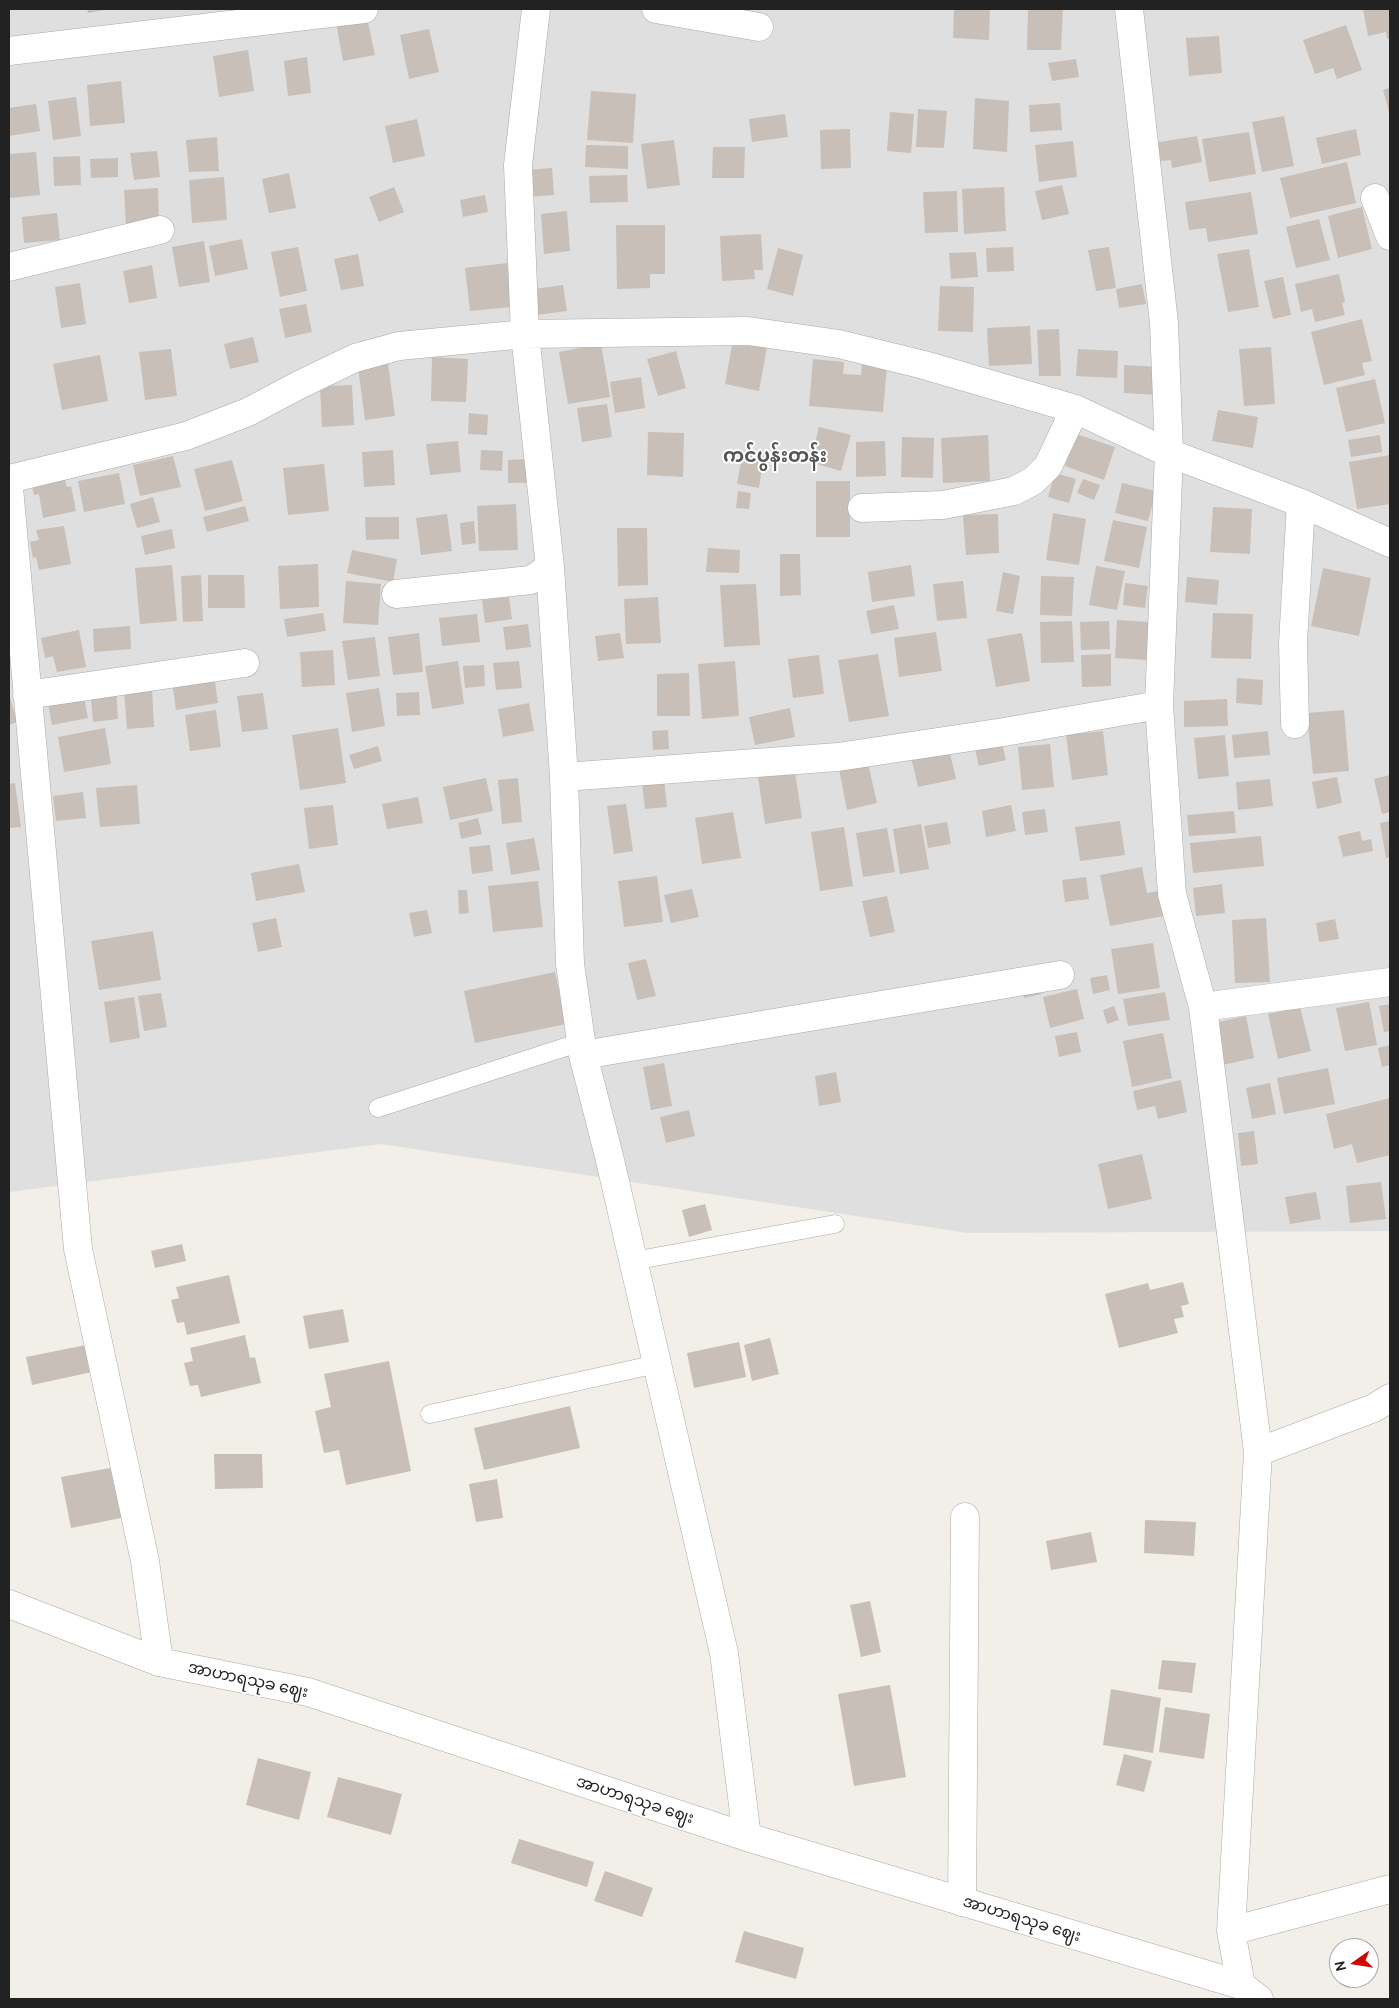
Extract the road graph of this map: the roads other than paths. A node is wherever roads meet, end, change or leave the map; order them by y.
1 (364, 9) edge
2 (536, 9) edge
3 (656, 9) edge
4 (1129, 9) edge
5 (759, 27) dead end
6 (9, 51) edge
7 (1375, 198) dead end
8 (160, 230) dead end
9 (1390, 236) edge
10 (9, 267) edge
11 (525, 334) junction
12 (1075, 409) junction
13 (1169, 453) junction
14 (9, 479) edge
15 (9, 488) edge
16 (1302, 503) junction
17 (862, 508) dead end
18 (1390, 543) edge
19 (550, 567) junction
20 (396, 594) dead end
21 (245, 663) dead end
22 (27, 695) junction
23 (1159, 705) junction
24 (1295, 724) dead end
25 (564, 777) junction
26 (1060, 975) dead end
27 (1390, 982) edge
28 (1204, 1007) junction
29 (582, 1049) junction
30 (378, 1108) dead end
31 (835, 1224) dead end
32 (633, 1261) junction
33 (657, 1364) junction
34 (1390, 1398) edge
35 (430, 1414) dead end
36 (1258, 1452) junction
37 (966, 1517) dead end
38 (9, 1604) edge
39 (158, 1662) junction
40 (747, 1837) junction
41 (1390, 1889) edge
42 (962, 1902) junction
43 (1231, 1931) junction
44 (1250, 1992) edge

1 - 6 street
2 - 11 street
3 - 5 street
4 - 13 street
7 - 9 street
8 - 10 street
11 - 12 street
11 - 14 street
11 - 19 street
12 - 13 street
12 - 17 street
13 - 16 street
13 - 23 street
15 - 22 street
16 - 18 street
16 - 24 street
19 - 20 street
19 - 25 street
21 - 22 street
22 - 39 street
23 - 25 street
23 - 28 street
25 - 29 street
26 - 29 street
27 - 28 street
28 - 36 street
29 - 30 lane
29 - 32 street
31 - 32 lane
32 - 33 street
33 - 35 lane
33 - 40 street
34 - 36 street
36 - 43 street
37 - 42 street
38 - 39 street, အာဟာရသုခ ဈေး
39 - 40 street, အာဟာရသုခ ဈေး
40 - 42 street, အာဟာရသုခ ဈေး
41 - 43 street
42 - 44 street, အာဟာရသုခ ဈေး
43 - 44 street

